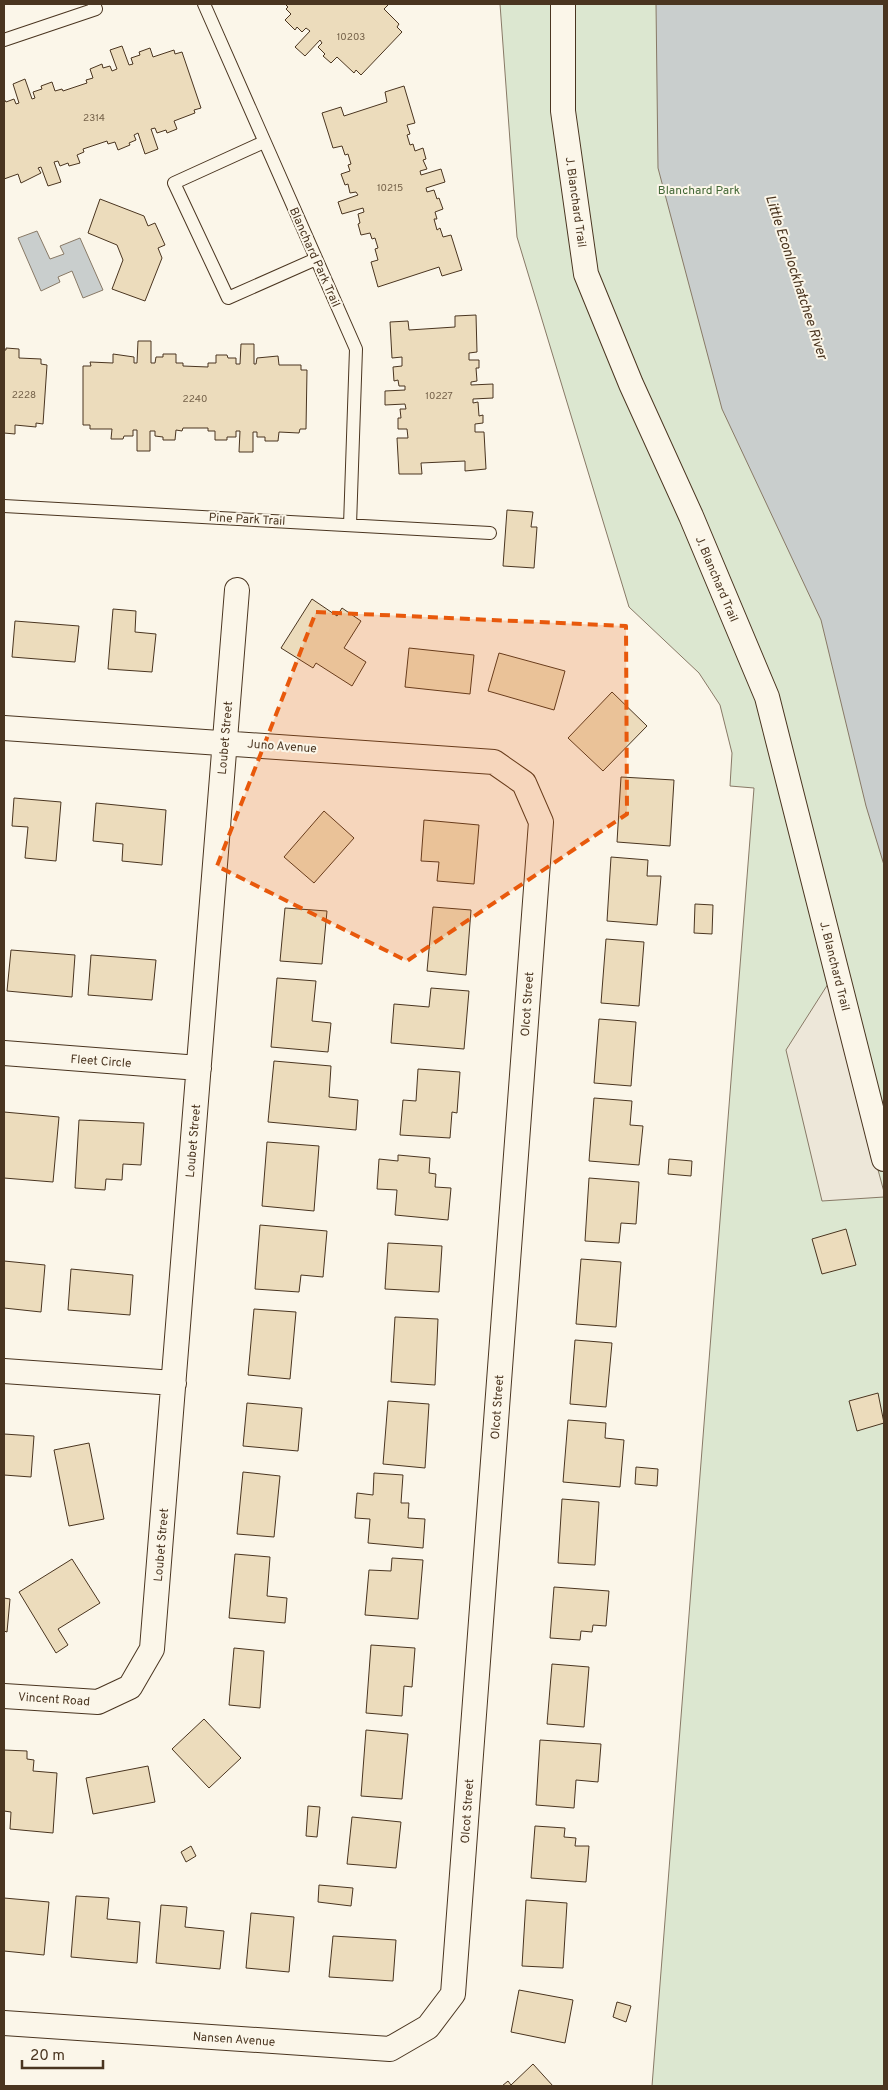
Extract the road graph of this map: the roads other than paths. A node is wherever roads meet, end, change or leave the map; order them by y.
1 (94, 4) edge
2 (204, 4) edge
3 (563, 4) edge
4 (4, 40) edge
5 (264, 142) junction
6 (316, 259) junction
7 (4, 506) edge
8 (350, 525) junction
9 (490, 532) dead end
10 (237, 590) dead end
11 (4, 728) edge
12 (225, 742) junction
13 (524, 783) joint
14 (4, 1054) edge
15 (199, 1068) junction
16 (884, 1159) edge
17 (4, 1371) edge
18 (174, 1383) junction
19 (130, 1687) joint
20 (4, 1696) edge
21 (4, 2023) edge
22 (428, 2027) joint

1 - 4 lane
2 - 5 lane, Blanchard Park Trail
3 - 16 street, J. Blanchard Trail
5 - 6 lane, Blanchard Park Trail
5 - 6 lane
6 - 8 lane, Blanchard Park Trail
7 - 8 lane, Pine Park Trail
8 - 9 lane, Pine Park Trail
10 - 12 street, Loubet Street
11 - 12 street, Juno Avenue
12 - 13 street, Juno Avenue
12 - 15 street, Loubet Street
13 - 22 street, Olcot Street
14 - 15 street, Fleet Circle
15 - 18 street, Loubet Street
17 - 18 street
18 - 19 street, Loubet Street
19 - 20 street, Vincent Road
21 - 22 street, Nansen Avenue

